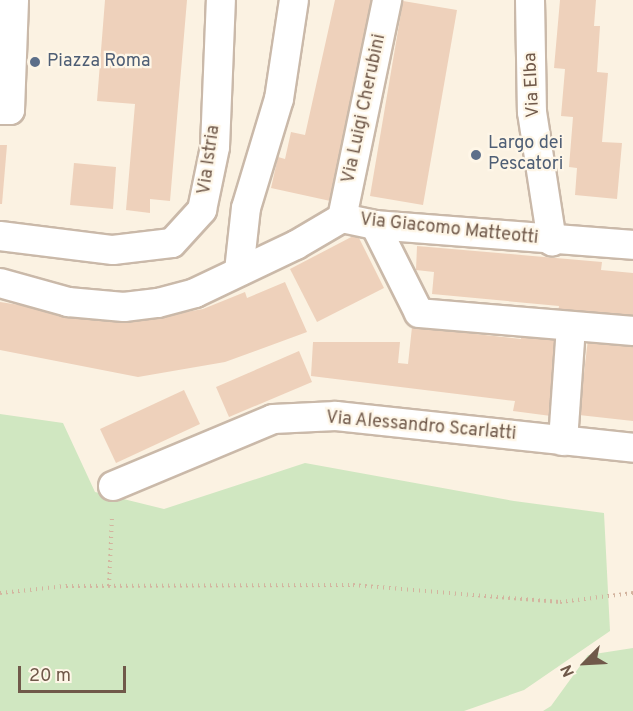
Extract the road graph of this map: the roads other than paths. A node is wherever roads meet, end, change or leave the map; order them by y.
1 (14, 0) edge
2 (221, 0) edge
3 (294, 0) edge
4 (387, 0) edge
5 (530, 0) edge
6 (0, 110) edge
7 (342, 218) junction
8 (375, 225) junction
9 (0, 236) edge
10 (552, 241) junction
11 (633, 245) edge
12 (239, 271) junction
13 (0, 283) edge
14 (572, 326) junction
15 (633, 331) edge
16 (563, 441) junction
17 (633, 448) edge
18 (113, 486) road end

1 - 6 street
2 - 9 street, Via Istria
3 - 12 street
4 - 7 street, Via Luigi Cherubini
5 - 10 street, Via Elba
7 - 8 street, Via Giacomo Matteotti
7 - 12 street, Via Giacomo Matteotti
8 - 10 street, Via Giacomo Matteotti
8 - 14 street
10 - 11 street, Via Giacomo Matteotti
12 - 13 street, Via Giacomo Matteotti
14 - 15 street
14 - 16 street
16 - 17 street, Via Alessandro Scarlatti
16 - 18 street, Via Alessandro Scarlatti

